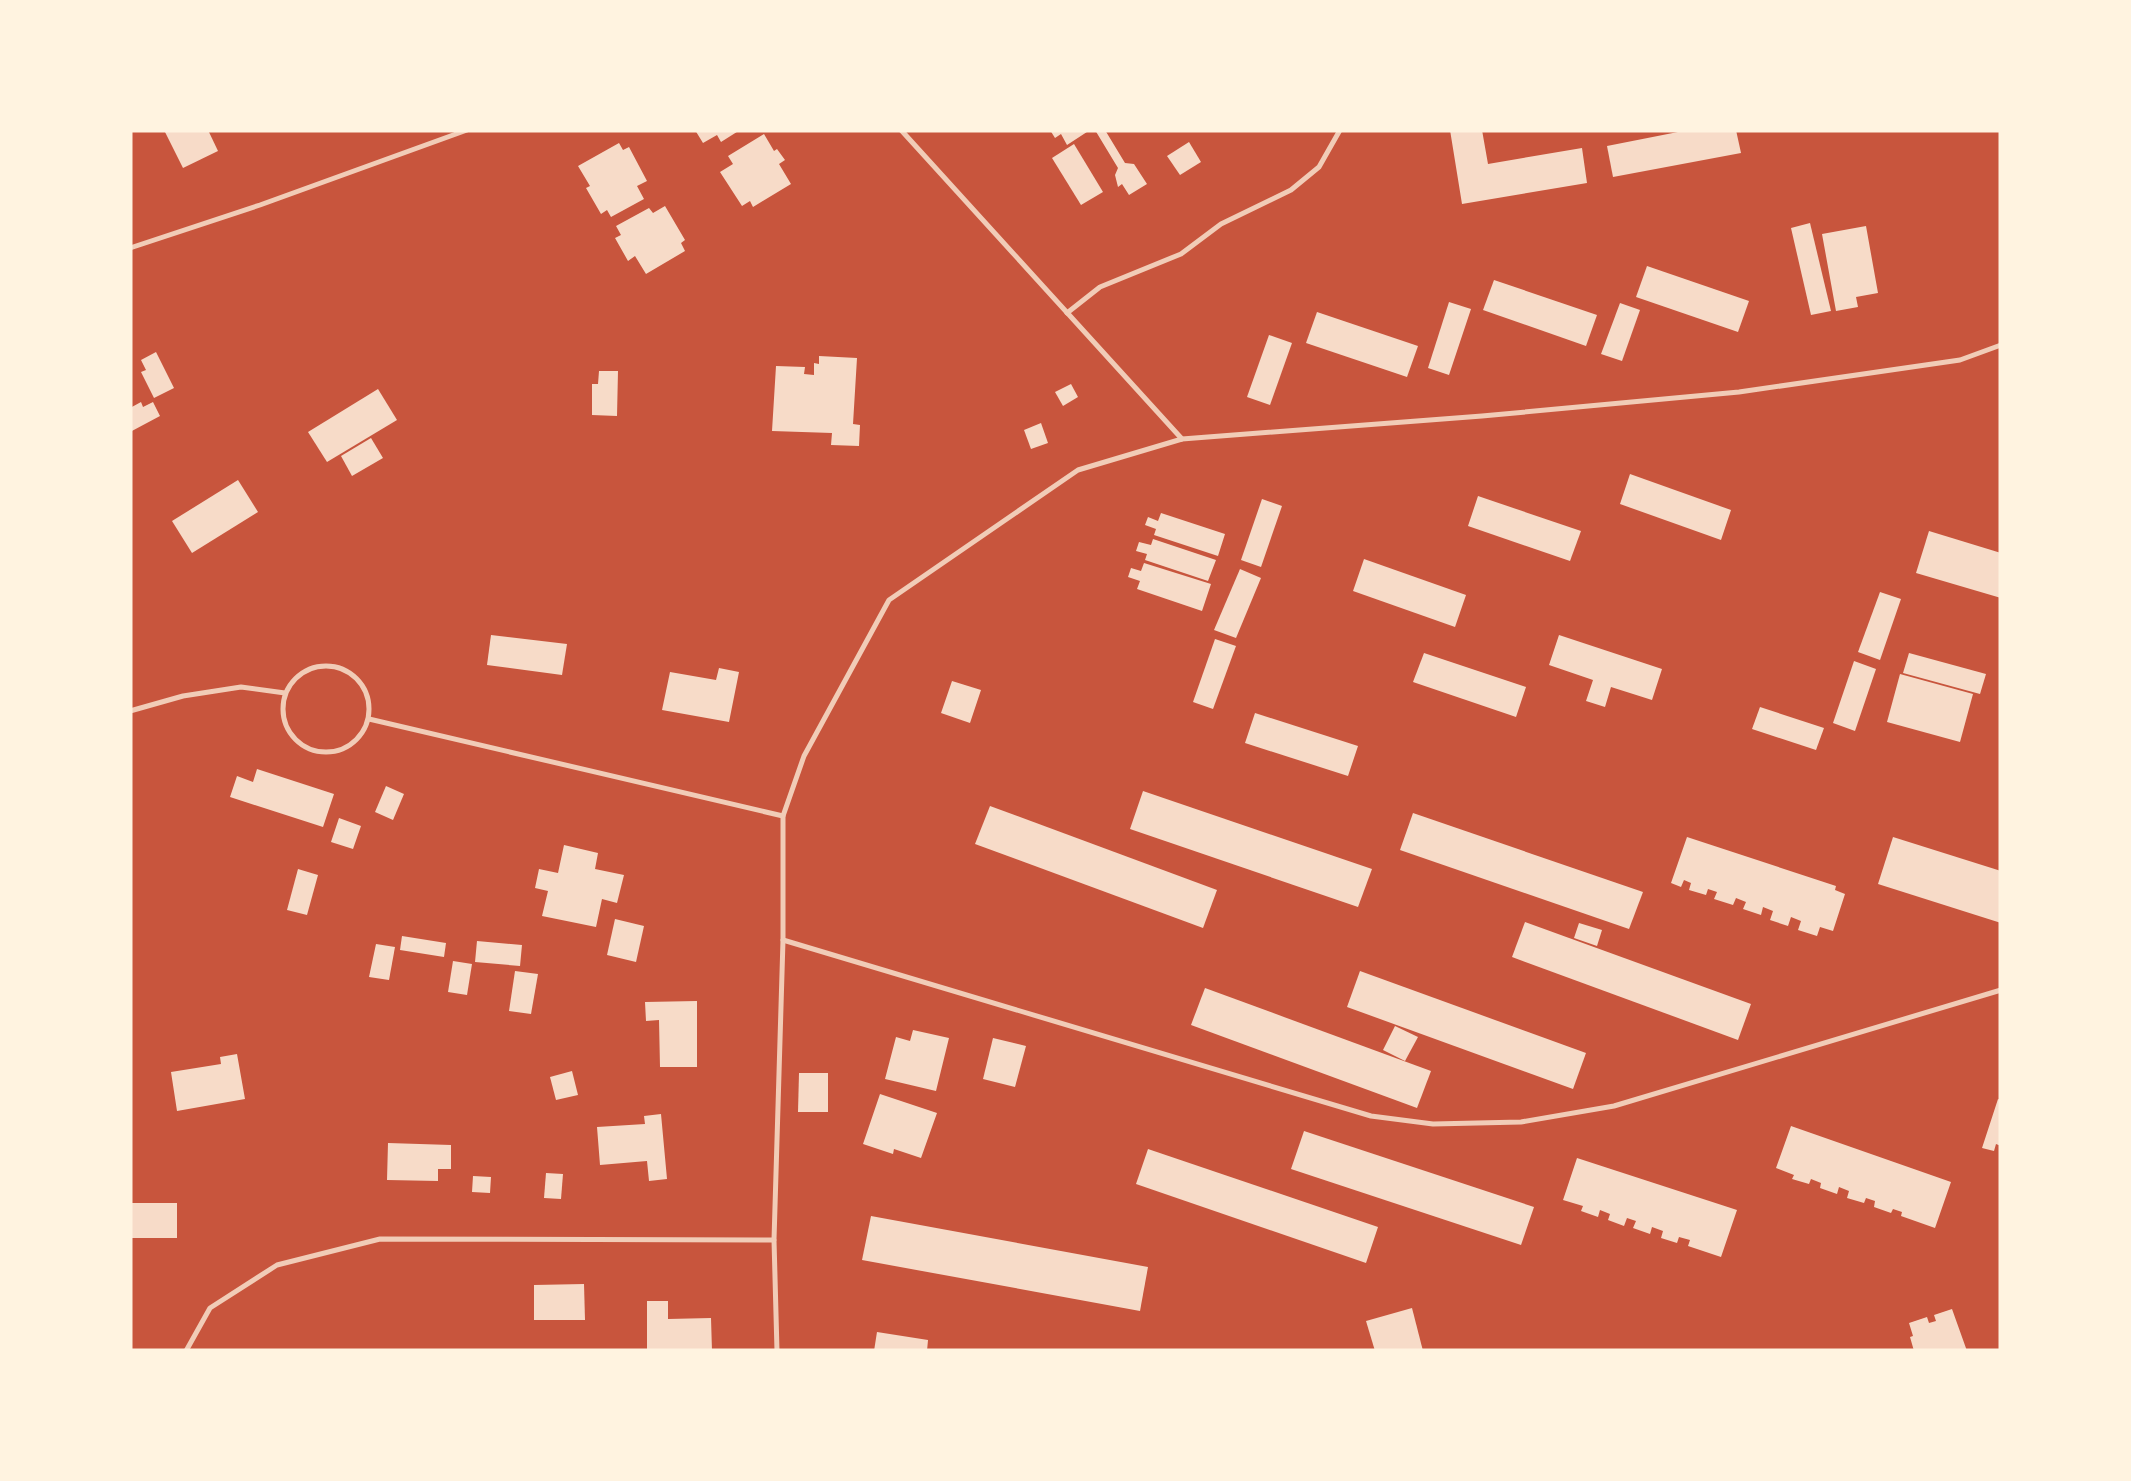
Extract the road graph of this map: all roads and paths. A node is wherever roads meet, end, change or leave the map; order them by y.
1 (466, 130) edge
2 (901, 130) edge
3 (1340, 130) edge
4 (130, 248) edge
5 (1067, 312) junction
6 (2001, 345) edge
7 (1182, 439) junction
8 (285, 693) junction
9 (130, 711) edge
10 (369, 718) junction
11 (783, 816) junction
12 (783, 940) junction
13 (2001, 990) edge
14 (774, 1240) junction
15 (186, 1351) edge
16 (777, 1351) edge

1 - 4 lane
2 - 5 lane
3 - 5 lane
5 - 7 lane
6 - 7 lane
7 - 11 lane
8 - 9 lane
8 - 10 lane
8 - 10 lane
10 - 11 lane
11 - 12 lane
12 - 13 lane
12 - 14 lane
14 - 15 lane
14 - 16 lane

